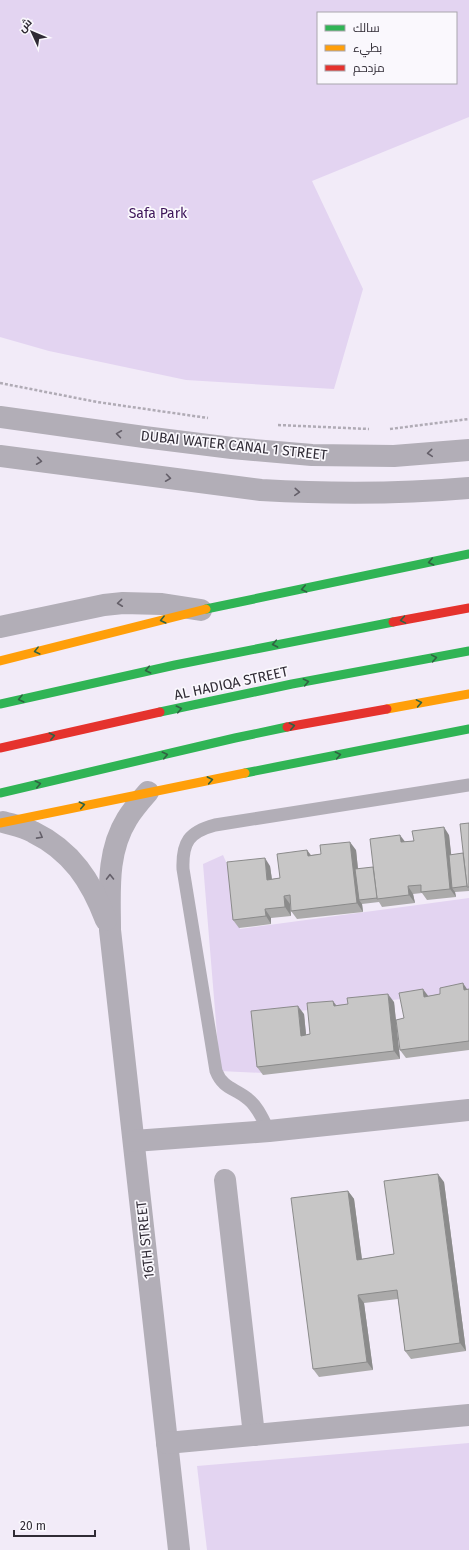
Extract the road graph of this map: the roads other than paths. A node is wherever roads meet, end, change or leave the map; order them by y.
1 (0, 417) edge
2 (469, 450) edge
3 (0, 456) edge
4 (469, 488) edge
5 (469, 554) edge
6 (469, 608) edge
7 (201, 610) junction
8 (0, 627) edge
9 (469, 651) edge
10 (0, 661) edge
11 (469, 694) edge
12 (0, 704) edge
13 (469, 729) edge
14 (0, 748) edge
15 (469, 785) edge
16 (148, 792) junction
17 (0, 793) edge
18 (2, 822) edge
19 (110, 930) junction
20 (469, 1110) edge
21 (269, 1131) junction
22 (134, 1141) junction
23 (225, 1180) dead end
24 (469, 1415) edge
25 (254, 1435) junction
26 (167, 1443) junction
27 (179, 1550) edge

2 -> 1 street, DUBAI WATER CANAL 1 STREET
3 -> 4 street
5 -> 7 main road
6 -> 12 main road, AL HADIQA STREET
7 -> 8 street
7 -> 10 main road
14 -> 9 main road, AL HADIQA STREET
17 -> 11 main road
16 -> 13 main road
15 - 21 lane
18 -> 16 main road
19 -> 16 street, 16TH STREET
18 -> 19 street, 16TH STREET
19 - 22 street, 16TH STREET
20 - 21 street
21 - 22 street
22 - 26 street, 16TH STREET
23 - 25 street
24 - 25 street
25 - 26 street
26 - 27 street, 16TH STREET

